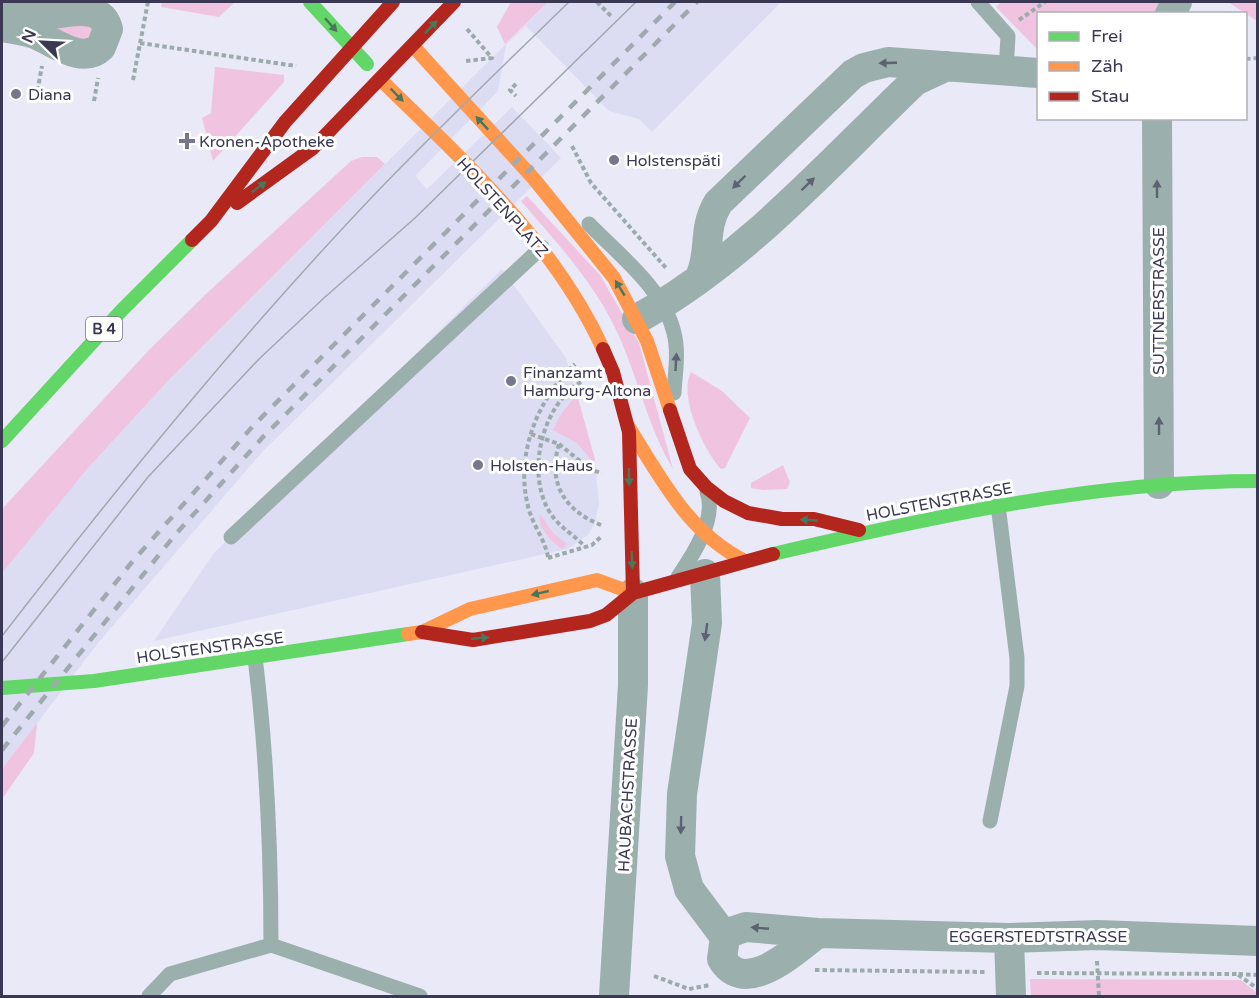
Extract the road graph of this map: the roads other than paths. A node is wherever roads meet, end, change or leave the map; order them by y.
1 (310, 2) edge
2 (372, 2) edge
3 (393, 2) edge
4 (454, 2) edge
5 (978, 2) edge
6 (2, 6) edge
7 (386, 17) junction
8 (2, 27) edge
9 (409, 42) junction
10 (351, 48) junction
11 (947, 66) junction
12 (1006, 70) junction
13 (1037, 73) edge
14 (380, 79) junction
15 (1157, 120) edge
16 (534, 179) junction
17 (211, 221) junction
18 (542, 247) junction
19 (671, 297) junction
20 (672, 420) junction
21 (628, 426) junction
22 (2, 441) edge
23 (1257, 482) edge
24 (1159, 484) junction
25 (706, 487) junction
26 (998, 505) junction
27 (867, 531) junction
28 (702, 535) junction
29 (231, 537) dead end
30 (745, 561) junction
31 (705, 574) junction
32 (675, 582) junction
33 (633, 593) junction
34 (422, 632) junction
35 (255, 657) junction
36 (2, 688) edge
37 (990, 821) dead end
38 (818, 933) junction
39 (725, 937) junction
40 (1009, 938) junction
41 (1257, 941) edge
42 (272, 945) junction
43 (149, 996) edge
44 (420, 996) edge
45 (614, 996) edge
46 (1011, 996) edge

1 -> 10 main road, HOLSTENPLATZ
2 - 7 main road
3 - 7 main road, B 4
9 -> 4 main road, B 4
5 - 12 lane
6 - 8 street
7 - 10 main road, B 4
9 - 14 main road, B 4
16 -> 9 main road
10 - 14 main road, HOLSTENPLATZ
10 - 17 main road, B 4
11 - 12 street
19 -> 11 street
11 -> 19 street
12 - 13 street
17 -> 14 main road, B 4
14 -> 18 main road, HOLSTENPLATZ
24 -> 15 street, SUTTNERSTRASSE
16 - 19 lane
19 -> 16 main road
17 - 22 main road, B 4
18 - 21 main road, HOLSTENPLATZ
18 - 29 lane
19 - 20 main road
20 -> 19 lane
20 - 25 main road
21 - 28 main road, HOLSTENPLATZ
21 -> 33 main road, HOLSTENPLATZ
23 - 24 main road, HOLSTENSTRASSE
24 - 26 main road, HOLSTENSTRASSE
27 -> 25 main road
25 - 28 lane
26 - 27 main road, HOLSTENSTRASSE
26 - 37 lane
27 - 30 main road, HOLSTENSTRASSE
28 - 30 main road, HOLSTENPLATZ
28 - 32 lane
30 - 31 main road, HOLSTENSTRASSE
31 - 32 main road, HOLSTENSTRASSE
31 -> 39 street
32 - 33 main road, HOLSTENSTRASSE
33 -> 34 main road, HOLSTENSTRASSE
34 -> 33 main road, HOLSTENSTRASSE
33 - 45 street, HAUBACHSTRASSE
34 - 35 main road, HOLSTENSTRASSE
35 - 36 main road, HOLSTENSTRASSE
35 - 42 lane
38 -> 39 street, EGGERSTEDTSTRASSE
38 - 39 street
38 - 40 street, EGGERSTEDTSTRASSE
40 - 41 street, EGGERSTEDTSTRASSE
40 - 46 street
42 - 43 lane
42 - 44 lane

